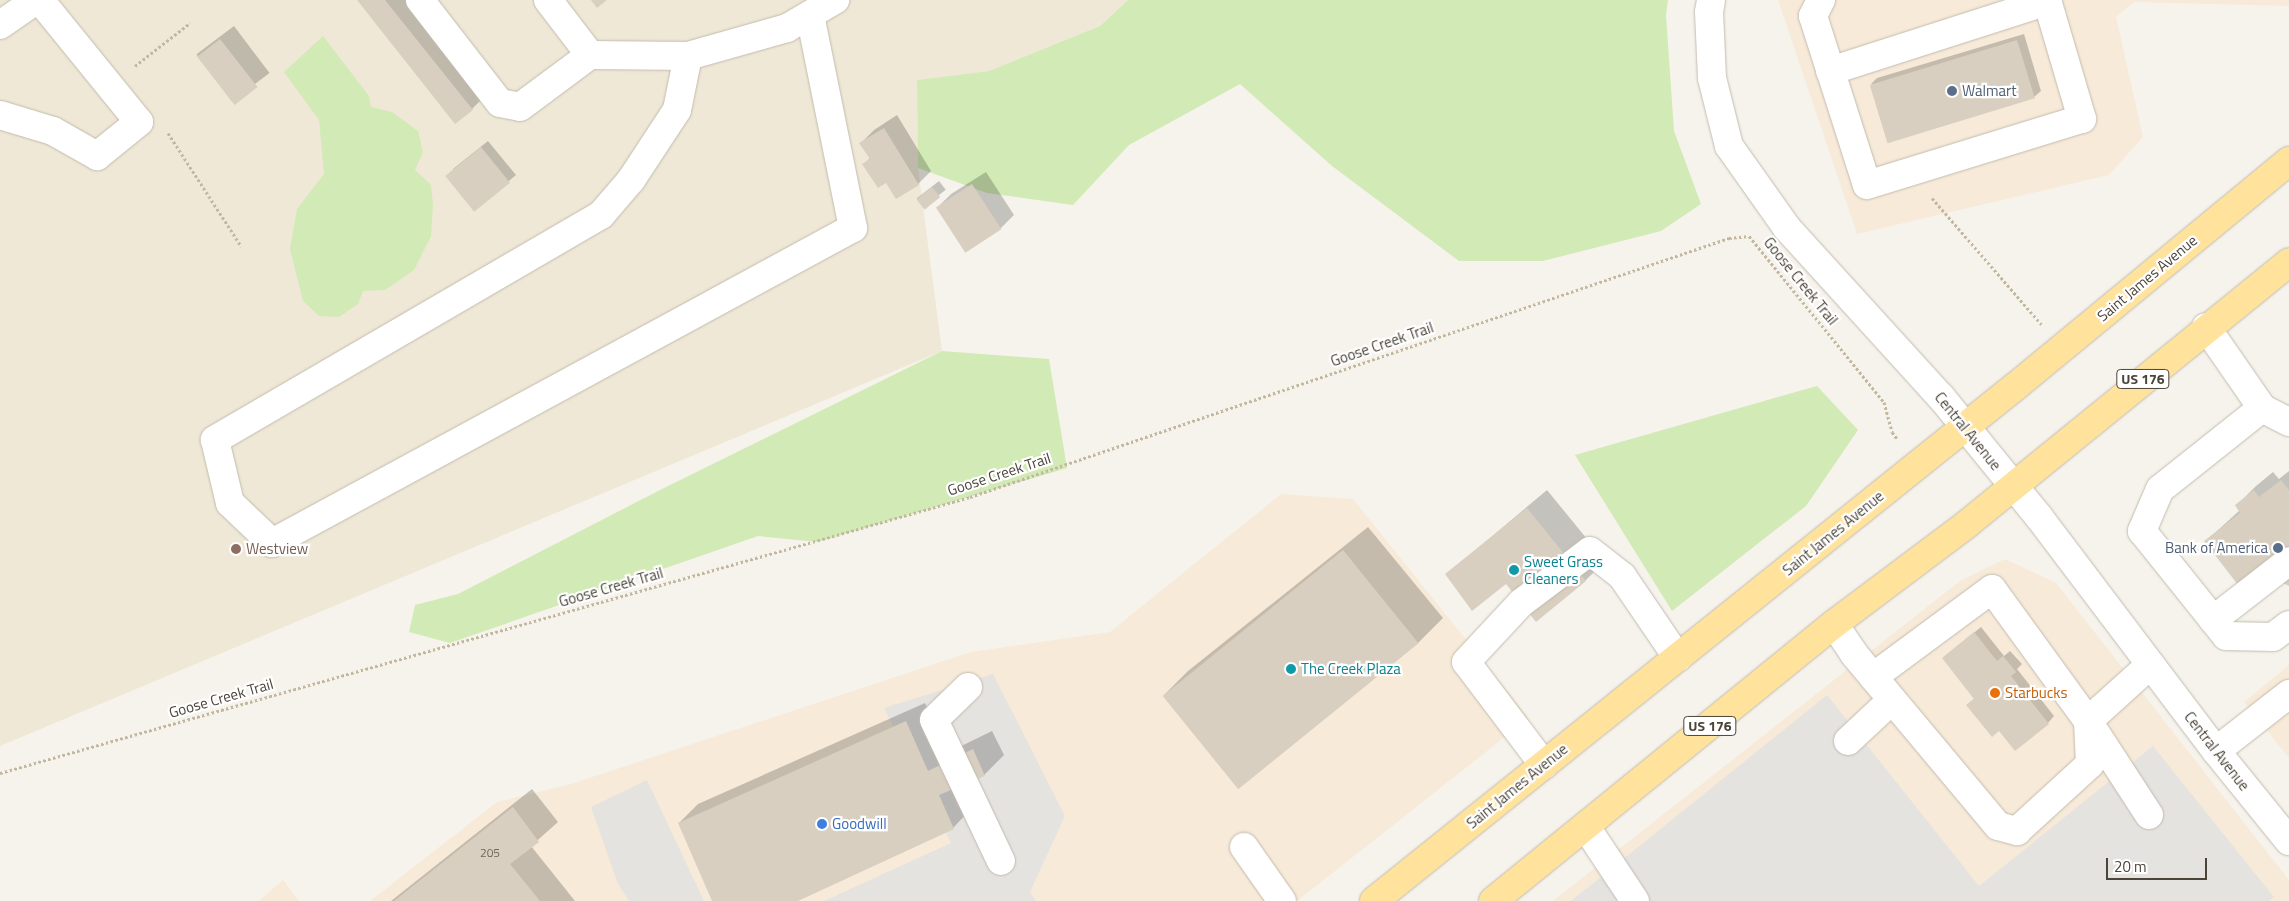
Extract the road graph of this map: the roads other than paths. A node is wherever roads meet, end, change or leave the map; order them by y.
1 (36, 0) edge
2 (40, 0) edge
3 (420, 0) edge
4 (548, 0) edge
5 (836, 0) edge
6 (1711, 0) edge
7 (1821, 0) edge
8 (2048, 0) edge
9 (810, 15) junction
10 (0, 25) edge
11 (590, 55) junction
12 (688, 56) junction
13 (1830, 71) junction
14 (0, 114) edge
15 (2289, 161) edge
16 (2289, 262) edge
17 (2206, 327) junction
18 (2262, 408) junction
19 (2289, 422) edge
20 (1965, 427) junction
21 (2012, 486) junction
22 (2289, 561) edge
23 (2289, 582) edge
24 (2289, 605) edge
25 (1834, 624) junction
26 (2217, 625) junction
27 (2289, 625) edge
28 (2248, 636) junction
29 (1678, 658) junction
30 (2150, 665) junction
31 (1873, 677) junction
32 (968, 687) dead end
33 (2289, 694) edge
34 (1892, 700) junction
35 (2088, 721) junction
36 (1848, 741) dead end
37 (2216, 751) junction
38 (1544, 765) junction
39 (2150, 815) dead end
40 (1586, 827) junction
41 (2289, 841) edge
42 (1244, 847) dead end
43 (1001, 861) dead end
44 (1282, 901) edge
45 (1374, 901) edge
46 (1493, 901) edge
47 (1635, 901) edge

1 - 10 street
2 - 14 street
3 - 11 street
4 - 11 street
5 - 9 street
6 - 20 street, Central Avenue
7 - 13 street
8 - 13 street
8 - 13 street
9 - 12 street
9 - 12 street
11 - 12 street
15 - 20 main road, Saint James Avenue
16 - 17 main road, US 176
17 - 18 street
17 - 21 main road, US 176
18 - 19 street
18 - 26 street
20 - 21 street, Central Avenue
20 - 29 main road, Saint James Avenue
21 - 25 main road, US 176
21 - 30 street, Central Avenue
22 - 26 street
23 - 26 street
24 - 28 street
25 - 31 street
25 - 40 main road, US 176
26 - 28 street
27 - 28 street
29 - 38 main road, Saint James Avenue
29 - 38 street
30 - 35 street
30 - 37 street, Central Avenue
31 - 34 street
31 - 35 street
32 - 43 street
33 - 37 street
34 - 35 street
34 - 36 street
35 - 39 street
37 - 41 street, Central Avenue
38 - 45 main road, Saint James Avenue
40 - 46 main road, US 176
40 - 47 street
42 - 44 street

